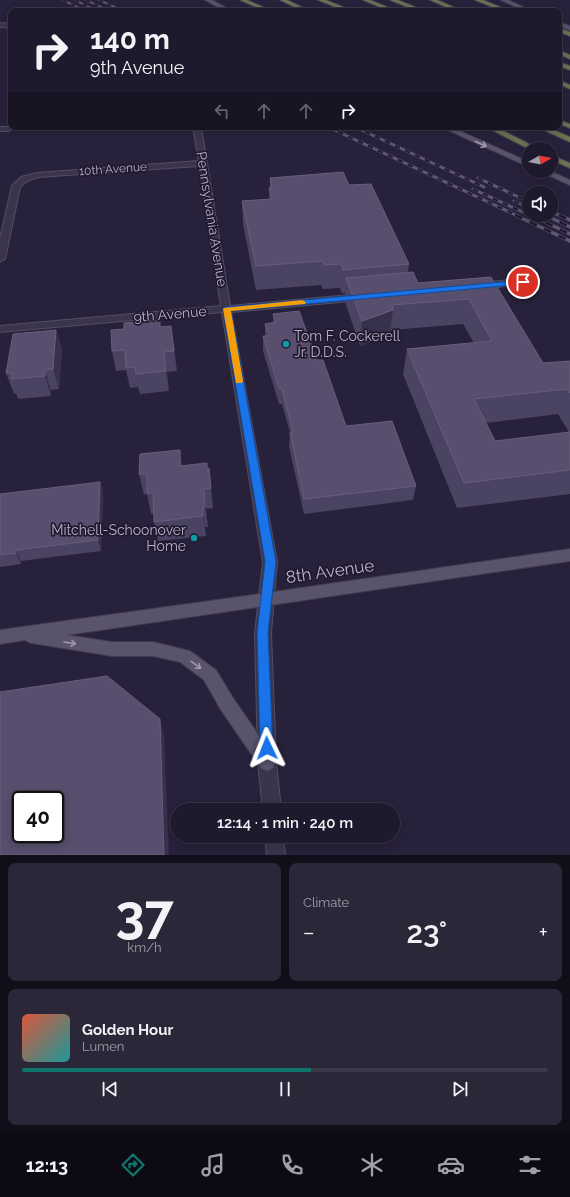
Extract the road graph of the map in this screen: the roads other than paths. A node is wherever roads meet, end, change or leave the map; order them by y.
1 (208, 0) edge
2 (240, 0) edge
3 (243, 0) edge
4 (283, 0) edge
5 (321, 0) edge
6 (366, 0) edge
7 (393, 0) edge
8 (433, 0) edge
9 (478, 0) edge
10 (504, 0) edge
11 (223, 8) edge
12 (256, 8) edge
13 (263, 8) edge
14 (300, 8) edge
15 (342, 8) edge
16 (386, 8) edge
17 (414, 8) edge
18 (453, 8) edge
19 (499, 8) edge
20 (522, 8) edge
21 (0, 129) edge
22 (8, 129) dead end
23 (197, 130) edge
24 (452, 130) edge
25 (496, 130) edge
26 (548, 130) edge
27 (570, 140) edge
28 (522, 143) edge
29 (558, 160) edge
30 (522, 162) edge
31 (202, 163) junction
32 (570, 166) edge
33 (558, 178) edge
34 (570, 183) edge
35 (0, 259) edge
36 (531, 281) dead end
37 (465, 287) edge
38 (372, 296) edge
39 (226, 309) junction
40 (0, 330) edge
41 (570, 555) edge
42 (267, 599) junction
43 (18, 634) junction
44 (0, 637) edge
45 (267, 762) junction
46 (271, 803) edge
47 (275, 843) edge
48 (276, 855) edge

1 - 11 main road
2 - 12 highway
3 - 13 highway
4 - 14 highway
5 - 15 highway
6 - 16 highway
7 - 17 highway
8 - 18 highway
9 - 19 highway
10 - 20 main road
21 - 22 street
23 - 31 street, Pennsylvania Avenue
24 -> 30 main road
25 - 28 highway
26 - 27 highway
29 - 32 highway
31 - 35 street, 10th Avenue
31 - 39 street, Pennsylvania Avenue
33 - 34 main road
36 - 37 street
38 - 39 street, 9th Avenue
39 - 40 street, 9th Avenue
39 - 42 street, Pennsylvania Avenue
41 - 42 main road, 8th Avenue
42 - 43 main road, 8th Avenue
42 - 45 street, Pennsylvania Avenue
43 - 44 main road, 8th Avenue
43 -> 45 main road
45 - 46 street, Pennsylvania Avenue
47 - 48 street

